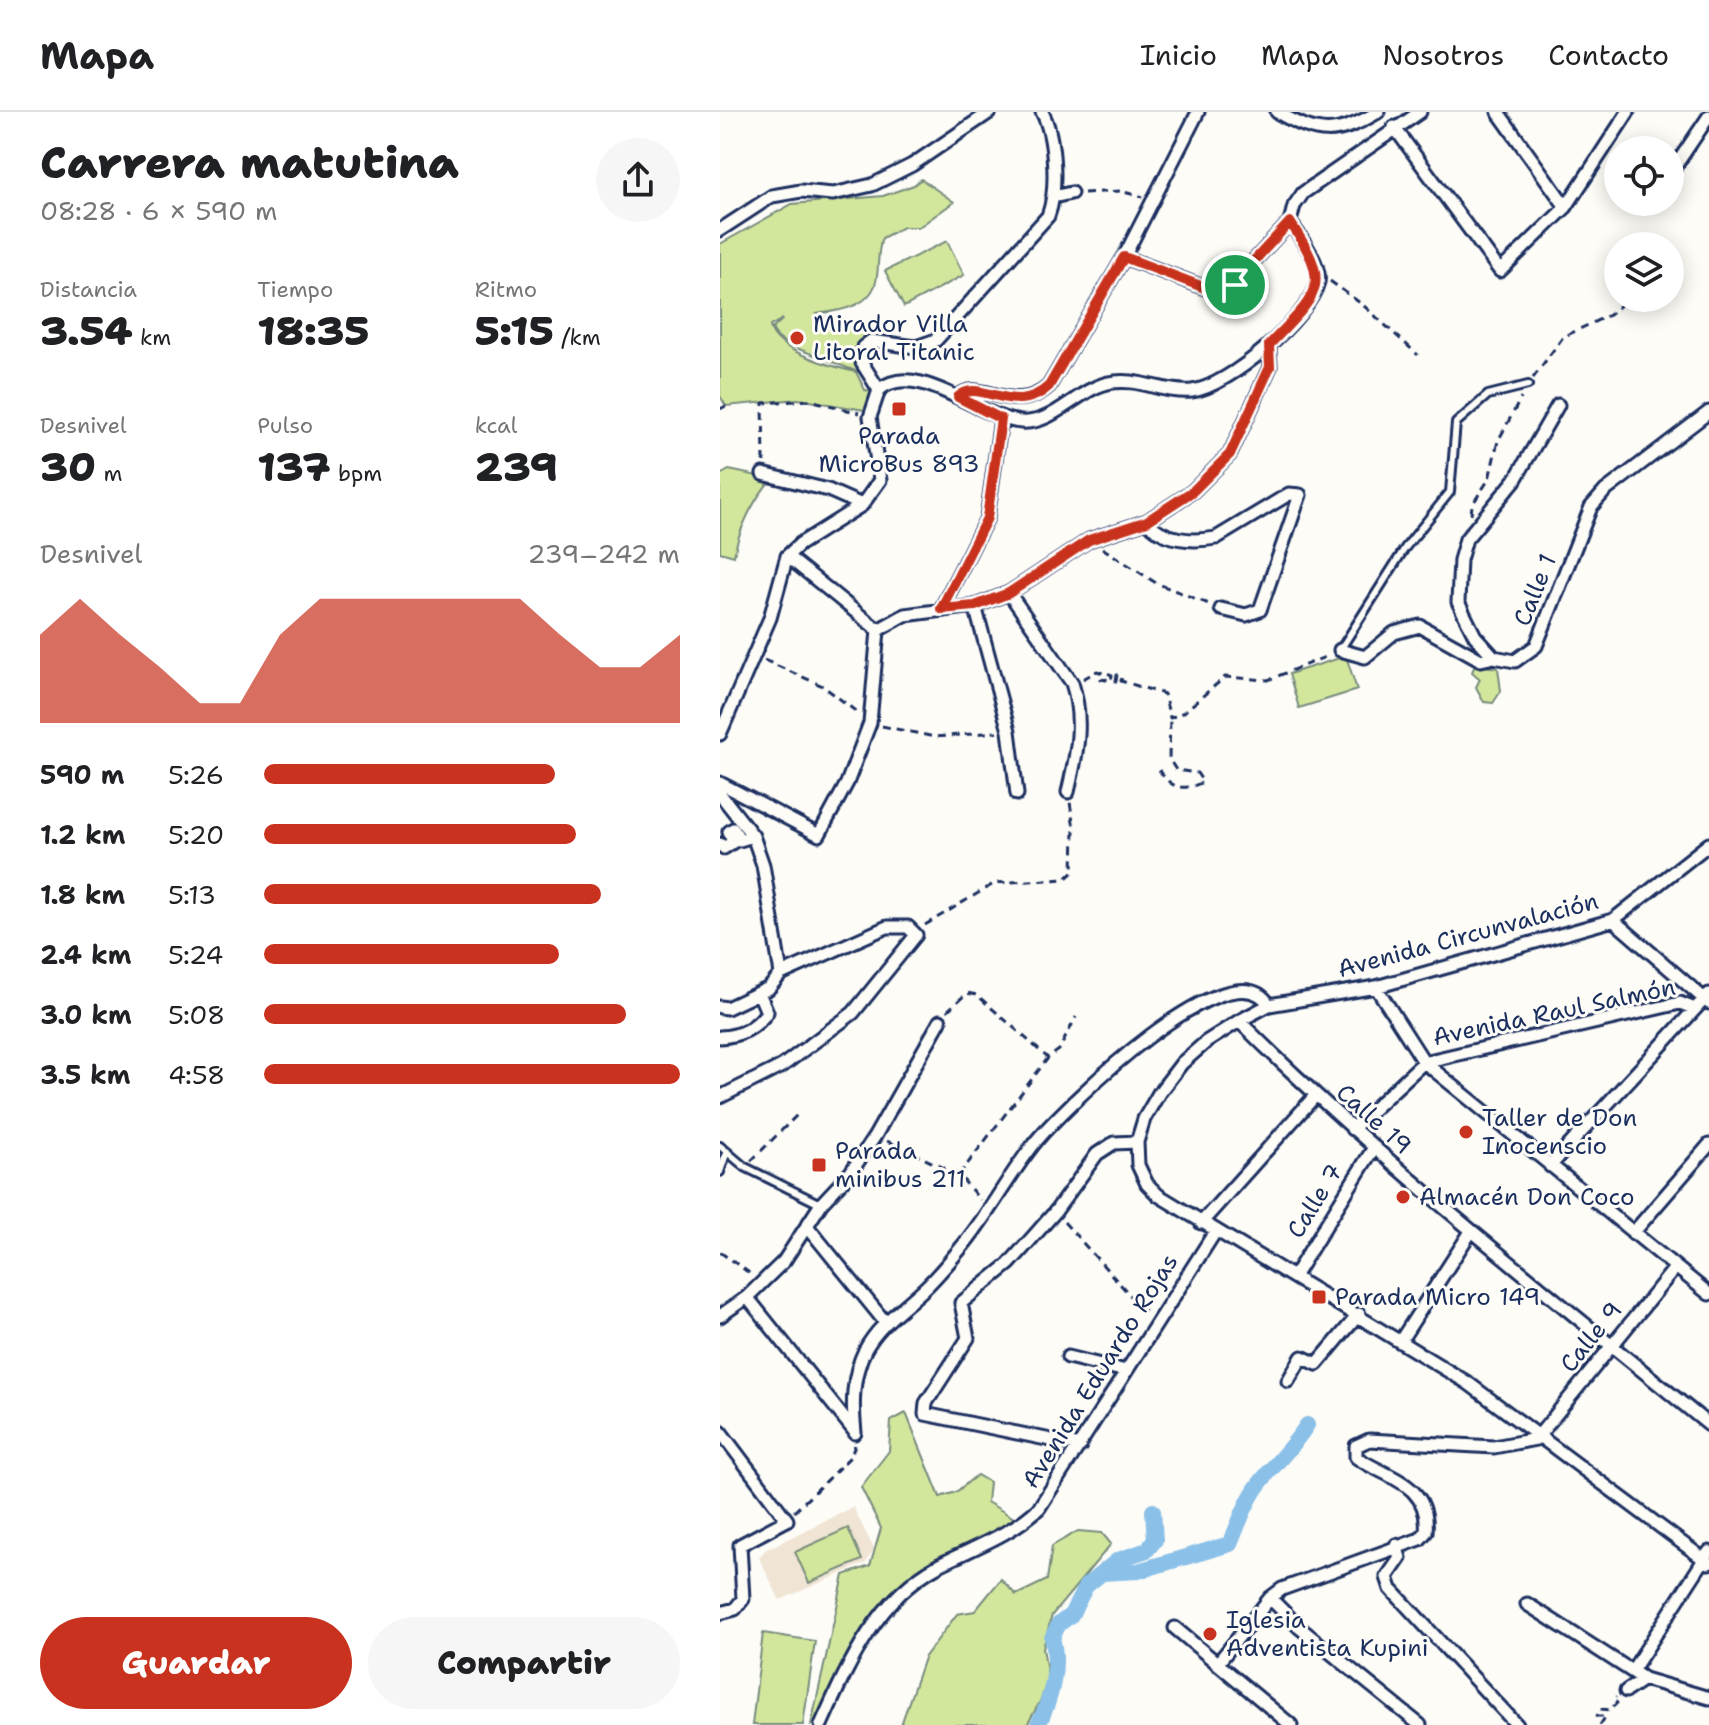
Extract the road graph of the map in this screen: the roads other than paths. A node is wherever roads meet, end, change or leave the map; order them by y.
1 (990, 112) edge
2 (1042, 112) edge
3 (1198, 112) edge
4 (1277, 112) edge
5 (1378, 112) edge
6 (1420, 112) edge
7 (1498, 112) edge
8 (1628, 112) edge
9 (1709, 116) edge
10 (1394, 127) junction
11 (1684, 153) edge
12 (1071, 193) road end
13 (1053, 197) junction
14 (1566, 207) junction
15 (1290, 222) junction
16 (720, 230) edge
17 (1124, 257) junction
18 (1269, 345) junction
19 (1528, 385) road end
20 (879, 390) junction
21 (958, 397) junction
22 (1558, 405) dead end
23 (1709, 412) edge
24 (1001, 419) junction
25 (763, 474) road end
26 (862, 505) junction
27 (1147, 521) junction
28 (787, 556) junction
29 (1009, 593) junction
30 (975, 606) junction
31 (941, 609) junction
32 (1221, 609) road end
33 (878, 630) junction
34 (1340, 650) joint
35 (1494, 657) junction
36 (720, 734) edge
37 (720, 783) edge
38 (1068, 792) road end
39 (720, 794) edge
40 (1017, 794) dead end
41 (753, 836) junction
42 (720, 844) edge
43 (1709, 844) edge
44 (1613, 920) junction
45 (781, 974) junction
46 (1376, 987) junction
47 (759, 993) junction
48 (1707, 998) edge
49 (1269, 1005) junction
50 (720, 1007) edge
51 (1695, 1009) junction
52 (940, 1021) road end
53 (1239, 1021) junction
54 (720, 1037) edge
55 (1424, 1062) junction
56 (1315, 1096) junction
57 (720, 1097) edge
58 (1352, 1129) junction
59 (1137, 1142) junction
60 (1709, 1145) edge
61 (720, 1146) edge
62 (1373, 1149) junction
63 (727, 1151) junction
64 (1550, 1166) junction
65 (720, 1172) edge
66 (821, 1204) junction
67 (1201, 1223) junction
68 (807, 1226) junction
69 (1215, 1232) junction
70 (1470, 1233) junction
71 (1633, 1233) junction
72 (1675, 1268) junction
73 (1295, 1275) junction
74 (1709, 1294) edge
75 (747, 1297) junction
76 (1359, 1314) junction
77 (720, 1316) edge
78 (885, 1322) junction
79 (1401, 1340) junction
80 (1612, 1346) junction
81 (1068, 1357) dead end
82 (1126, 1371) junction
83 (1288, 1381) dead end
84 (1709, 1425) edge
85 (720, 1431) edge
86 (1541, 1434) junction
87 (1080, 1446) junction
88 (1396, 1545) junction
89 (1707, 1558) edge
90 (1270, 1598) junction
91 (1527, 1604) dead end
92 (720, 1613) edge
93 (1175, 1628) dead end
94 (1217, 1664) junction
95 (1632, 1671) junction
96 (1644, 1679) junction
97 (1626, 1691) road end
98 (1709, 1698) edge
99 (821, 1725) edge
100 (1291, 1725) edge
101 (1420, 1725) edge
102 (1517, 1725) edge

1 - 16 street
2 - 13 street
3 - 17 street
4 - 5 street
6 - 10 street
7 - 14 street
8 - 14 street
9 - 11 street
10 - 14 street
10 - 15 street
12 - 13 street
13 - 20 street
15 - 17 street
15 - 18 street
17 - 21 street
18 - 24 street
18 - 27 street
19 - 34 lane
20 - 21 street
20 - 26 street
21 - 24 street
22 - 35 street
23 - 35 street, Calle 1
24 - 31 street
25 - 26 street
26 - 28 street
27 - 29 street
27 - 32 street
28 - 33 street
28 - 36 street
29 - 30 street
29 - 38 street
30 - 31 street
30 - 40 street
31 - 33 street
33 - 37 street
34 - 35 street
39 - 41 street
41 - 42 street
41 - 45 street
43 - 44 street, Avenida Circunvalación
44 - 46 street, Avenida Circunvalación
44 - 48 street
45 - 47 street
45 - 57 street
46 - 49 street, Avenida Circunvalación
46 - 55 street
47 - 50 street
47 - 54 street
48 - 51 street
49 - 53 street, Avenida Circunvalación
49 - 78 street
51 - 55 street, Avenida Raul Salmón
51 - 64 street
52 - 66 street
53 - 56 street, Calle 19
53 - 59 street, Avenida Circunvalación
55 - 58 street, Avenida Raul Salmón
55 - 64 street
56 - 58 street, Calle 19
56 - 67 street
58 - 62 street, Calle 19
59 - 67 street
59 - 87 street
60 - 71 street
61 - 63 lane
62 - 70 street, Calle 19
62 - 73 street, Calle 7
63 - 65 lane
63 - 66 lane
64 - 71 street
66 - 68 street
67 - 69 street
68 - 75 street
68 - 78 street
69 - 73 street
69 - 82 street, Avenida Eduardo Rojas
70 - 79 street
70 - 80 street, Calle 19
71 - 72 street
72 - 74 street
72 - 80 street, Calle 9
73 - 76 street
75 - 77 street
75 - 78 street
76 - 79 street
76 - 83 street
79 - 86 street
80 - 84 street, Calle 19
80 - 86 street, Calle 9
81 - 82 street
82 - 87 street, Avenida Eduardo Rojas
85 - 92 street
86 - 88 street
86 - 89 street
87 - 99 street, Avenida Eduardo Rojas
88 - 90 street
88 - 102 street
89 - 95 street
90 - 94 street
90 - 101 street
91 - 95 street
93 - 94 street
94 - 100 street
95 - 96 street
96 - 97 street
96 - 98 street

